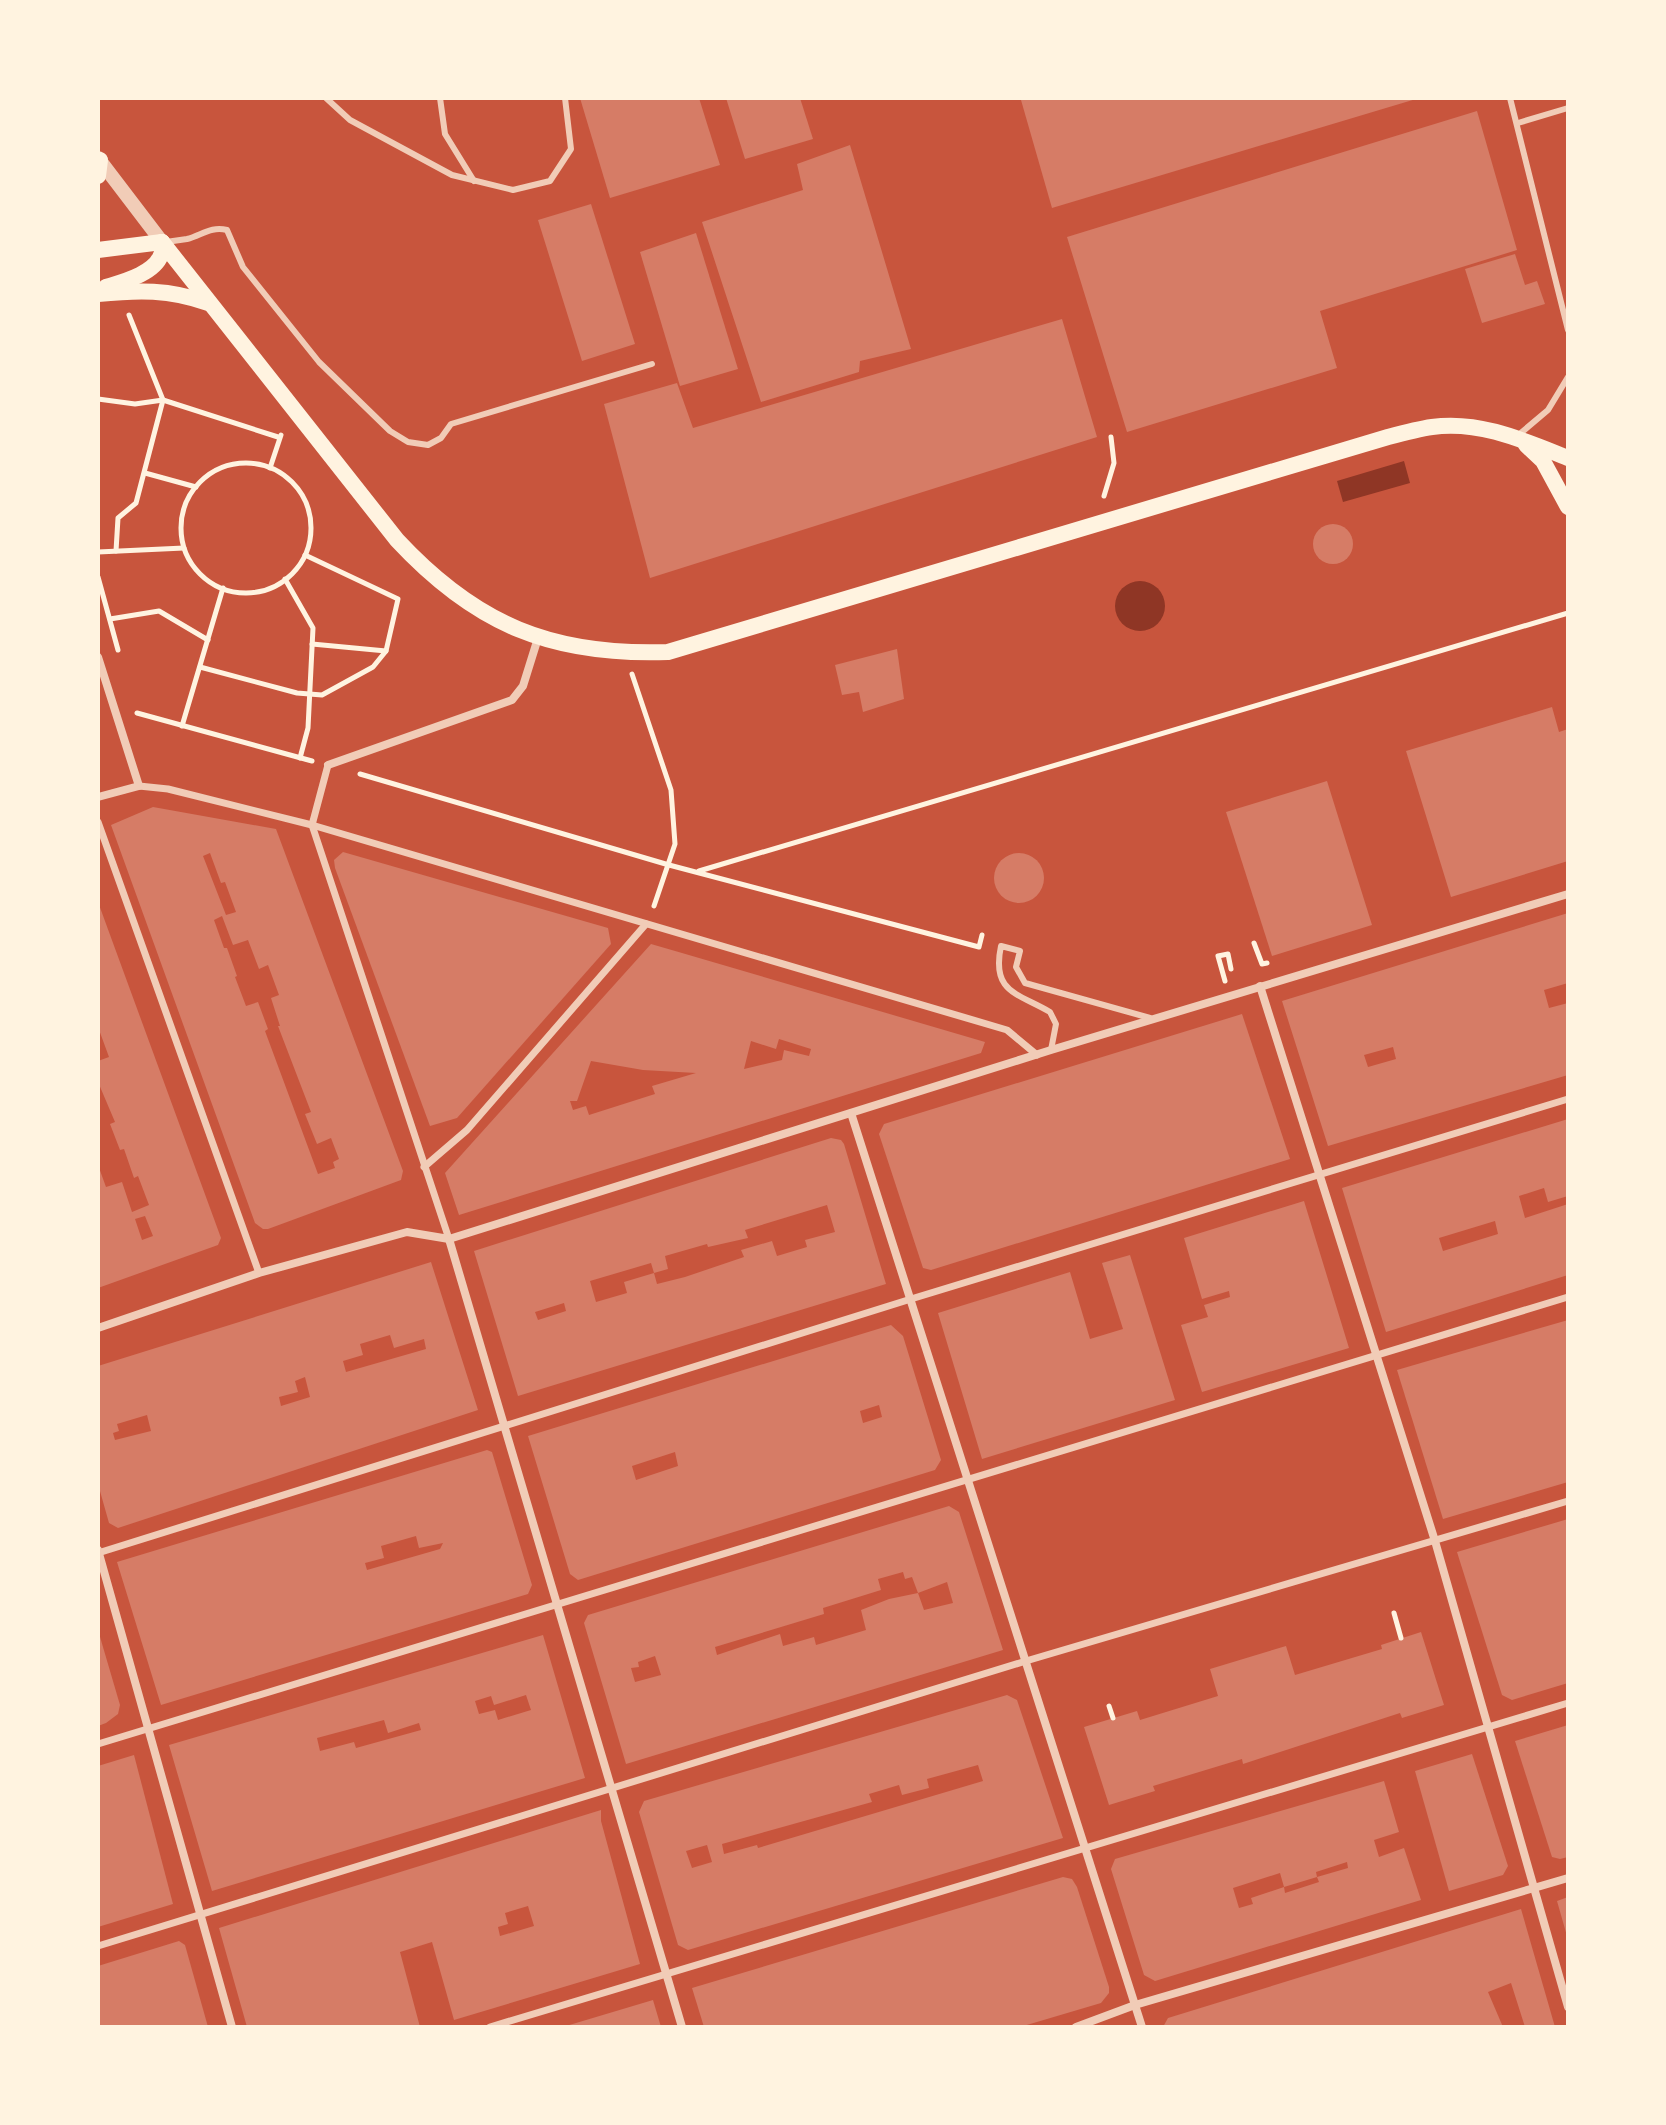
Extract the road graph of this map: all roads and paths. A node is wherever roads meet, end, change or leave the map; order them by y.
1 (326, 98) edge
2 (440, 98) edge
3 (565, 98) edge
4 (1510, 98) edge
5 (1568, 108) edge
6 (1518, 123) junction
7 (99, 164) edge
8 (474, 181) junction
9 (162, 242) junction
10 (98, 250) edge
11 (98, 292) edge
12 (120, 292) junction
13 (209, 304) junction
14 (1568, 330) edge
15 (652, 364) dead end
16 (1568, 377) edge
17 (98, 399) edge
18 (163, 400) junction
19 (301, 419) junction
20 (278, 437) junction
21 (1111, 437) dead end
22 (1515, 437) junction
23 (1568, 458) edge
24 (270, 468) junction
25 (145, 473) junction
26 (196, 487) junction
27 (1104, 496) dead end
28 (1568, 507) edge
29 (184, 548) junction
30 (116, 551) junction
31 (98, 552) edge
32 (305, 555) junction
33 (98, 577) edge
34 (285, 579) junction
35 (223, 588) junction
36 (1568, 613) edge
37 (109, 619) junction
38 (538, 638) junction
39 (208, 640) junction
40 (312, 644) junction
41 (386, 651) junction
42 (629, 654) junction
43 (98, 657) edge
44 (121, 659) dead end
45 (200, 667) junction
46 (309, 694) junction
47 (135, 707) dead end
48 (182, 726) junction
49 (300, 758) junction
50 (328, 765) junction
51 (139, 786) junction
52 (98, 797) edge
53 (98, 822) edge
54 (312, 825) junction
55 (669, 865) junction
56 (697, 872) junction
57 (1568, 894) edge
58 (646, 924) junction
59 (982, 935) dead end
60 (1231, 969) dead end
61 (1222, 971) dead end
62 (1260, 986) junction
63 (1153, 1019) junction
64 (1051, 1050) junction
65 (1037, 1055) junction
66 (1568, 1099) edge
67 (851, 1113) junction
68 (424, 1167) junction
69 (1319, 1174) junction
70 (449, 1239) junction
71 (259, 1273) junction
72 (1568, 1297) edge
73 (911, 1299) junction
74 (98, 1328) edge
75 (1376, 1355) junction
76 (504, 1426) junction
77 (969, 1480) junction
78 (1568, 1501) edge
79 (1435, 1541) junction
80 (98, 1552) edge
81 (557, 1605) junction
82 (1394, 1613) dead end
83 (1401, 1638) dead end
84 (1026, 1661) junction
85 (1568, 1703) edge
86 (1109, 1706) dead end
87 (1113, 1718) dead end
88 (1487, 1728) junction
89 (148, 1729) junction
90 (98, 1744) edge
91 (611, 1788) junction
92 (1083, 1850) junction
93 (1568, 1878) edge
94 (1533, 1888) junction
95 (200, 1914) junction
96 (98, 1946) edge
97 (667, 1974) junction
98 (1135, 2005) junction
99 (1568, 2007) edge
100 (232, 2027) edge
101 (490, 2027) edge
102 (682, 2027) edge
103 (1076, 2027) edge
104 (1142, 2027) edge

1 - 8 lane
2 - 8 lane
3 - 8 lane
4 - 6 lane
5 - 6 lane
6 - 14 lane
7 - 9 street
9 - 10 main road
9 - 11 main road
9 - 13 main road
9 - 15 lane
11 - 12 main road
12 - 13 main road
12 - 18 path
13 - 19 main road
16 - 22 lane
17 - 18 path
18 - 20 path
18 - 25 path
19 - 20 path
19 - 38 main road
20 - 24 path
21 - 27 path
22 - 23 main road
22 - 28 main road
22 - 42 main road
24 - 26 path
24 - 32 path
25 - 26 path
25 - 30 path
26 - 29 path
29 - 30 path
29 - 35 path
30 - 31 path
32 - 34 path
32 - 41 path
33 - 37 path
34 - 35 path
34 - 40 path
35 - 39 path
36 - 56 path
37 - 39 path
37 - 44 path
38 - 42 main road
38 - 50 street
39 - 45 path
40 - 41 path
40 - 46 path
41 - 46 path
42 - 55 path
43 - 51 street
45 - 46 path
45 - 48 path
46 - 49 path
47 - 48 path
48 - 49 path
49 - 50 path
50 - 54 street
50 - 55 path
51 - 52 street
51 - 54 street
53 - 71 street
54 - 58 street
54 - 68 street
55 - 56 path
55 - 58 path
56 - 59 path
57 - 62 street
58 - 65 street
58 - 68 street
60 - 61 path
62 - 63 street
62 - 69 street
63 - 64 street
63 - 64 lane
64 - 65 street
65 - 67 street
66 - 69 street
67 - 70 street
67 - 73 street
68 - 70 street
69 - 73 street
69 - 75 street
70 - 71 street
70 - 76 street
71 - 74 street
72 - 75 street
73 - 76 street
73 - 77 street
75 - 77 street
75 - 79 street
76 - 80 street
76 - 81 street
77 - 81 street
77 - 84 street
78 - 79 street
79 - 84 street
79 - 88 street
80 - 89 street
81 - 89 street
81 - 91 street
82 - 83 path
84 - 91 street
84 - 92 street
85 - 88 street
86 - 87 path
88 - 92 street
88 - 94 street
89 - 90 street
89 - 95 street
91 - 95 street
91 - 97 street
92 - 97 street
92 - 98 street
93 - 94 street
94 - 98 street
94 - 99 street
95 - 96 street
95 - 100 street
97 - 101 street
97 - 102 street
98 - 103 street
98 - 104 street

